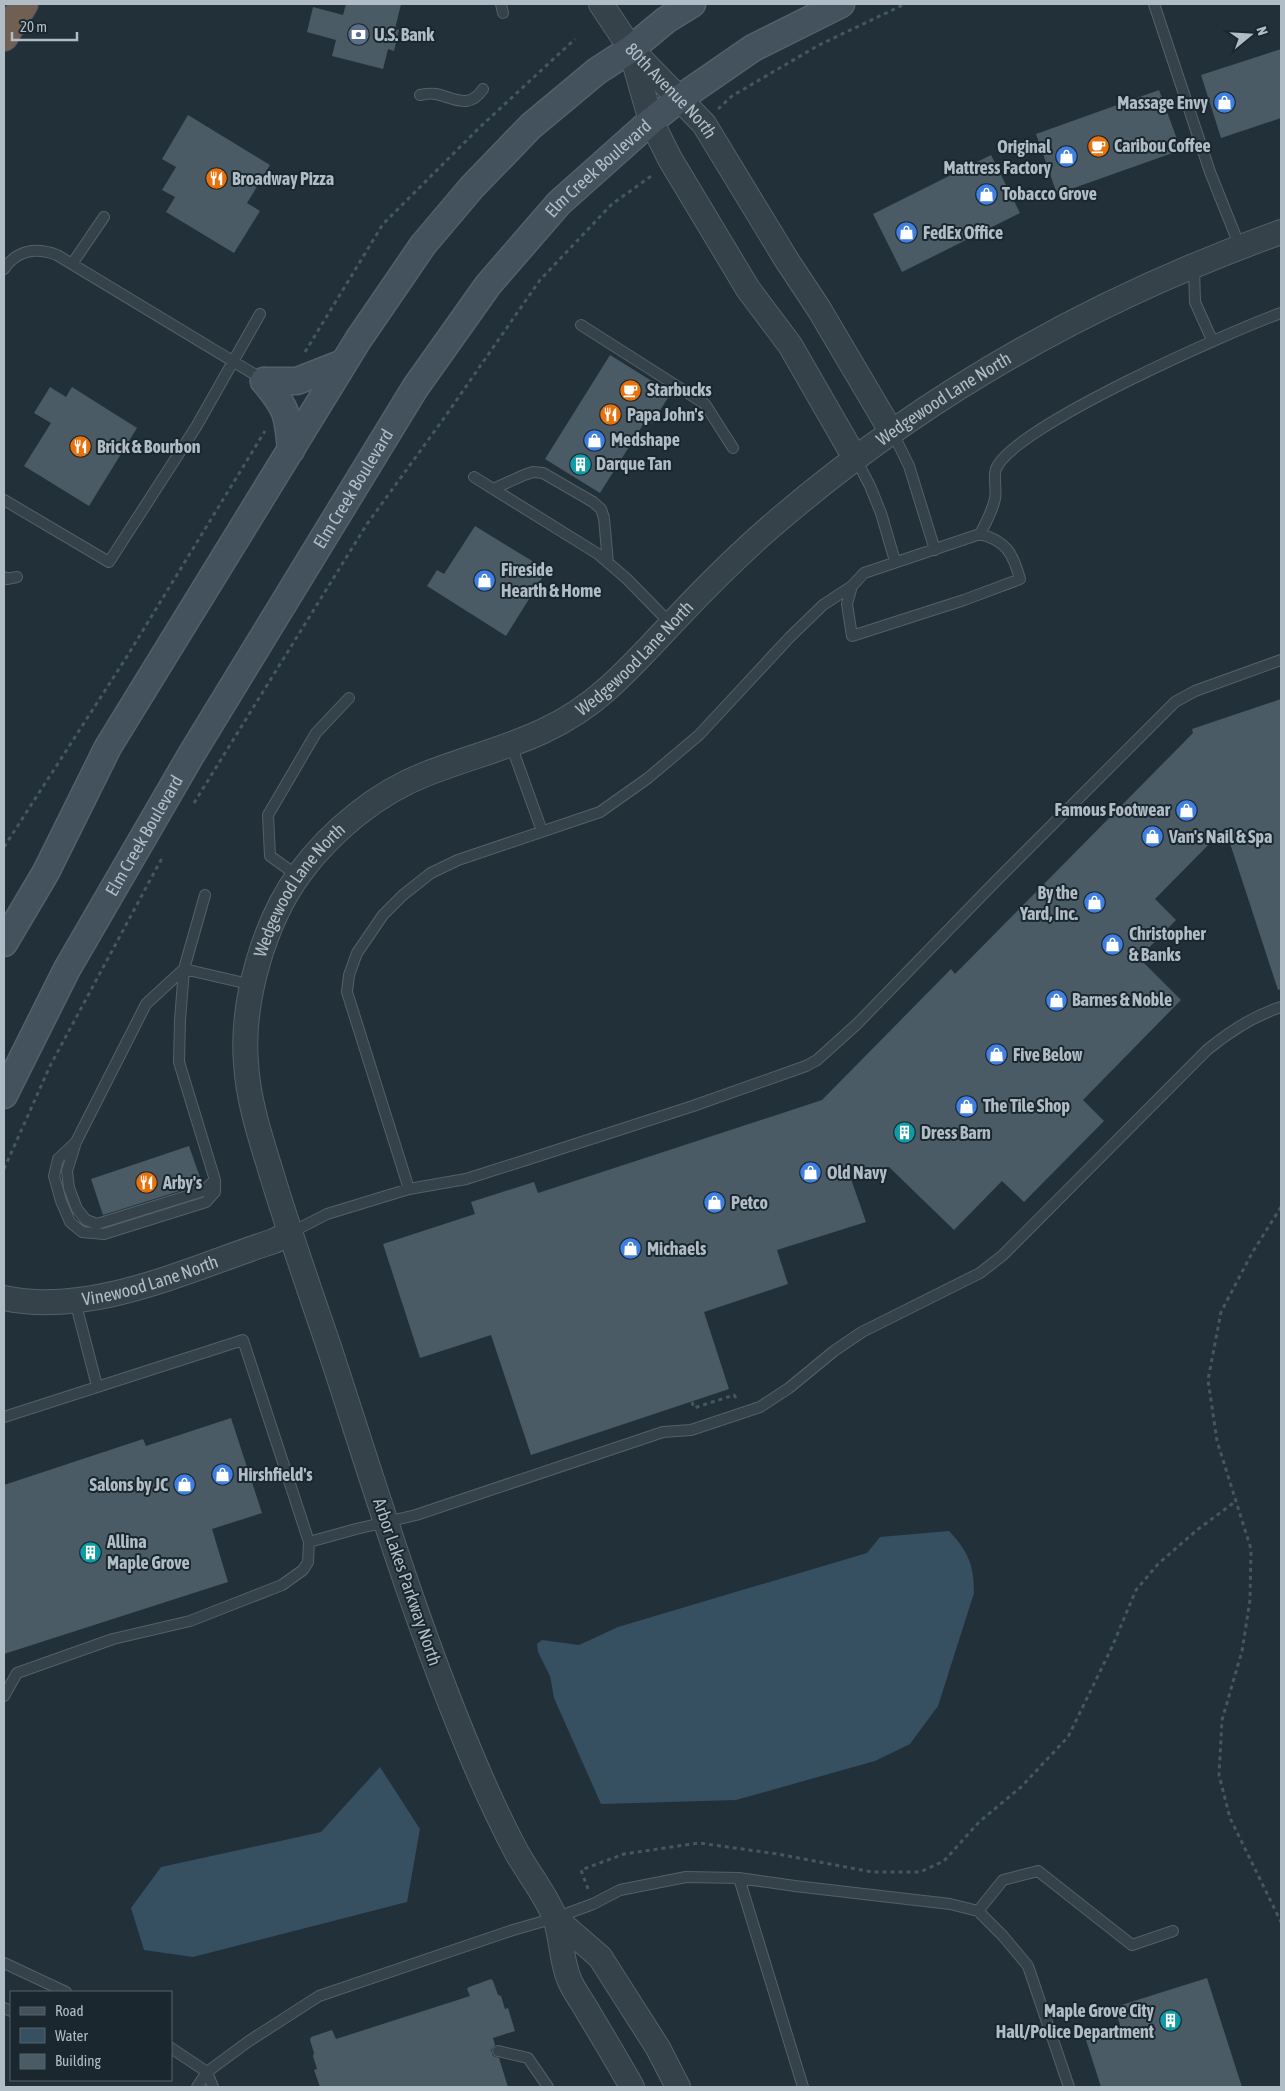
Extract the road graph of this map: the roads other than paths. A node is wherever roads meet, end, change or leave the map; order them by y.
1 (24, 4) edge
2 (601, 4) edge
3 (692, 4) edge
4 (841, 4) edge
5 (1154, 4) edge
6 (4, 37) edge
7 (631, 50) junction
8 (483, 89) dead end
9 (420, 95) dead end
10 (679, 99) junction
11 (651, 121) junction
12 (104, 217) dead end
13 (1281, 232) edge
14 (1240, 247) junction
15 (72, 264) junction
16 (1194, 266) junction
17 (4, 269) edge
18 (1281, 313) edge
19 (260, 314) dead end
20 (582, 325) dead end
21 (1212, 340) junction
22 (232, 360) junction
23 (344, 363) junction
24 (278, 388) junction
25 (891, 431) junction
26 (733, 448) dead end
27 (291, 450) junction
28 (855, 458) junction
29 (474, 477) dead end
30 (493, 489) junction
31 (4, 500) edge
32 (980, 534) junction
33 (935, 550) junction
34 (895, 561) junction
35 (608, 563) junction
36 (4, 577) edge
37 (17, 577) dead end
38 (852, 586) junction
39 (671, 624) junction
40 (1281, 660) edge
41 (349, 698) dead end
42 (511, 745) junction
43 (542, 831) junction
44 (298, 876) junction
45 (205, 895) dead end
46 (4, 943) edge
47 (184, 969) junction
48 (253, 985) junction
49 (1281, 1007) edge
50 (4, 1096) edge
51 (409, 1189) junction
52 (290, 1233) junction
53 (4, 1298) edge
54 (75, 1300) junction
55 (97, 1386) junction
56 (4, 1417) edge
57 (387, 1522) junction
58 (309, 1542) junction
59 (4, 1696) edge
60 (740, 1878) junction
61 (978, 1912) junction
62 (555, 1918) junction
63 (1173, 1931) dead end
64 (4, 1964) edge
65 (64, 1991) edge
66 (172, 2049) edge
67 (498, 2051) dead end
68 (207, 2072) junction
69 (197, 2087) edge
70 (213, 2087) edge
71 (548, 2087) edge
72 (632, 2087) edge
73 (678, 2087) edge
74 (803, 2087) edge
75 (1069, 2087) edge

1 - 6 highway
2 - 7 street
3 - 7 main road
4 - 10 main road, Elm Creek Boulevard
5 - 14 lane
7 - 10 street, 80th Avenue North
7 - 11 street, 80th Avenue North
7 - 23 main road
8 - 9 lane
10 - 11 main road, Elm Creek Boulevard
10 - 25 street, 80th Avenue North
11 - 28 street, 80th Avenue North
11 - 50 main road, Elm Creek Boulevard
12 - 15 lane
13 - 14 street, Wedgewood Lane North
14 - 16 street, Wedgewood Lane North
15 - 17 lane
15 - 22 lane
16 - 21 lane
16 - 25 street, Wedgewood Lane North
18 - 21 lane
19 - 22 lane
20 - 26 lane
21 - 32 lane
22 - 24 lane
22 - 31 lane
23 - 24 main road
23 - 27 main road
24 - 27 main road
25 - 28 street, Wedgewood Lane North
25 - 33 lane
27 - 46 main road
28 - 34 lane
28 - 39 street, Wedgewood Lane North
29 - 30 lane
30 - 35 lane
30 - 35 lane
32 - 33 lane
32 - 38 lane
33 - 34 lane
34 - 38 lane
35 - 39 lane
36 - 37 lane
38 - 43 lane
39 - 42 street, Wedgewood Lane North
40 - 51 lane
41 - 44 lane
42 - 43 lane
42 - 44 street, Wedgewood Lane North
43 - 51 lane
44 - 48 street, Wedgewood Lane North
45 - 47 lane
47 - 47 lane
47 - 48 lane
48 - 52 street, Wedgewood Lane North
49 - 57 lane
51 - 52 lane
52 - 54 street, Vinewood Lane North
52 - 57 street, Arbor Lakes Parkway North
53 - 54 street, Vinewood Lane North
54 - 55 lane
55 - 56 lane
55 - 58 lane
57 - 58 lane
57 - 62 street, Arbor Lakes Parkway North
58 - 59 lane
60 - 61 lane
60 - 62 lane
60 - 74 lane
61 - 63 lane
61 - 75 lane
62 - 68 lane
62 - 72 street, Arbor Lakes Parkway North
62 - 73 street, Arbor Lakes Parkway North
64 - 65 lane
66 - 68 lane
67 - 71 lane
68 - 69 lane
68 - 70 lane

